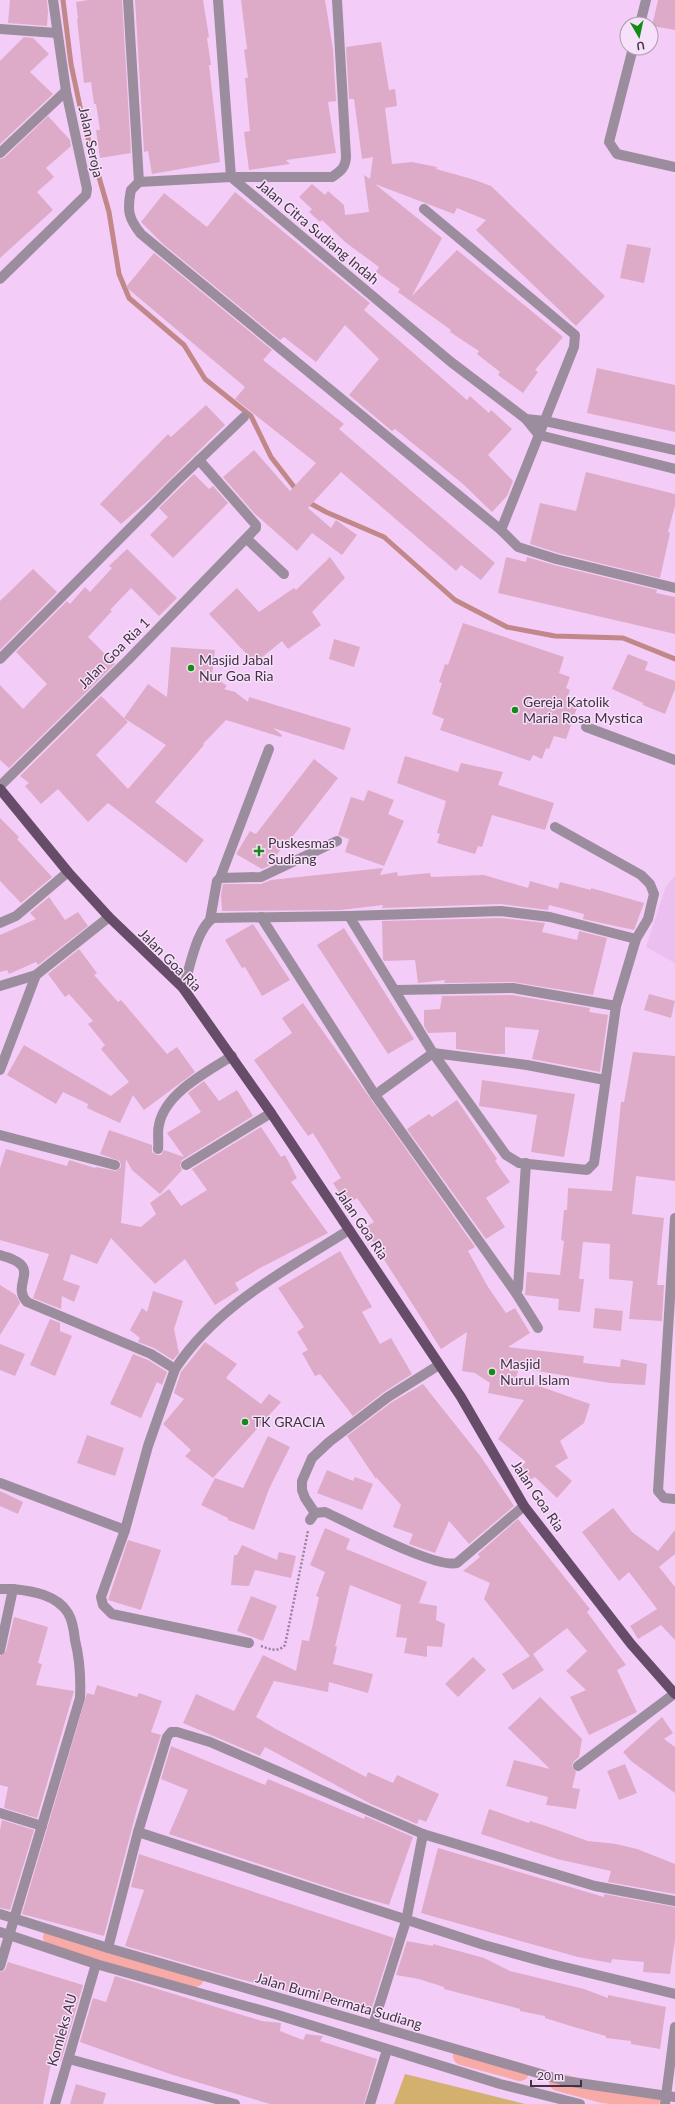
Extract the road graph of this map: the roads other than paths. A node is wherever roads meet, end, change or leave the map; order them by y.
1 (53, 0) edge
2 (128, 0) edge
3 (218, 0) edge
4 (337, 0) edge
5 (646, 0) edge
6 (642, 16) edge
7 (2, 31) edge
8 (57, 33) junction
9 (632, 56) edge
10 (66, 91) junction
11 (0, 153) edge
12 (675, 167) edge
13 (232, 177) junction
14 (139, 182) junction
15 (424, 209) dead end
16 (0, 280) edge
17 (244, 417) dead end
18 (526, 419) junction
19 (545, 421) junction
20 (539, 435) junction
21 (675, 450) edge
22 (199, 460) junction
23 (675, 469) edge
24 (501, 530) junction
25 (247, 539) junction
26 (284, 574) dead end
27 (675, 588) edge
28 (0, 659) edge
29 (586, 727) dead end
30 (269, 749) dead end
31 (675, 760) edge
32 (0, 786) edge
33 (0, 789) edge
34 (555, 827) dead end
35 (337, 841) dead end
36 (68, 872) junction
37 (220, 878) junction
38 (349, 916) junction
39 (109, 917) junction
40 (261, 917) junction
41 (210, 920) junction
42 (0, 923) edge
43 (636, 939) junction
44 (36, 975) junction
45 (0, 986) edge
46 (183, 988) junction
47 (396, 990) junction
48 (616, 1006) junction
49 (433, 1052) junction
50 (232, 1056) junction
51 (0, 1070) edge
52 (605, 1080) junction
53 (375, 1095) junction
54 (271, 1113) junction
55 (0, 1135) edge
56 (158, 1149) dead end
57 (526, 1163) junction
58 (115, 1165) dead end
59 (186, 1165) dead end
60 (675, 1218) edge
61 (349, 1230) junction
62 (0, 1255) edge
63 (516, 1293) junction
64 (538, 1328) dead end
65 (439, 1365) junction
66 (176, 1369) junction
67 (0, 1483) edge
68 (675, 1500) edge
69 (524, 1506) junction
70 (125, 1530) junction
71 (0, 1589) edge
72 (14, 1589) junction
73 (249, 1642) road end
74 (0, 1650) edge
75 (675, 1694) edge
76 (578, 1766) dead end
77 (0, 1813) edge
78 (42, 1826) junction
79 (138, 1832) junction
80 (423, 1834) junction
81 (675, 1901) edge
82 (0, 1914) edge
83 (14, 1919) junction
84 (406, 1921) junction
85 (5, 1933) edge
86 (108, 1948) junction
87 (96, 1964) junction
88 (0, 1966) edge
89 (675, 1994) edge
90 (372, 2025) junction
91 (675, 2027) edge
92 (387, 2050) junction
93 (69, 2059) junction
94 (669, 2099) edge
95 (55, 2104) edge
96 (235, 2104) edge
97 (370, 2104) edge
98 (580, 2104) edge

1 - 8 street, Jalan Seroja
2 - 14 street
3 - 13 street
4 - 13 street
5 - 6 street
7 - 8 street
8 - 10 street, Jalan Seroja
9 - 12 street
10 - 11 street
10 - 16 street, Jalan Seroja
13 - 14 street
13 - 18 street, Jalan Citra Sudiang Indah
14 - 24 street
15 - 19 street
17 - 22 street
18 - 19 street
18 - 20 street, Jalan Citra Sudiang Indah
19 - 20 street
19 - 21 street
20 - 23 street
20 - 24 street
22 - 25 street
22 - 28 street
24 - 27 street
25 - 26 street
25 - 32 street, Jalan Goa Ria 1
29 - 31 street
30 - 37 street
33 - 36 main road, Jalan Goa Ria
34 - 43 street
35 - 37 street
36 - 39 main road, Jalan Goa Ria
36 - 42 street
37 - 41 street
38 - 40 street
38 - 43 street
38 - 47 street
39 - 44 street
39 - 46 main road, Jalan Goa Ria
40 - 41 street
40 - 53 street
41 - 46 street
43 - 48 street
44 - 45 street
44 - 51 street
46 - 50 main road, Jalan Goa Ria
47 - 48 street
47 - 49 street
48 - 52 street
49 - 52 street
49 - 53 street
49 - 57 street
50 - 54 main road, Jalan Goa Ria
50 - 56 street
52 - 57 street
53 - 63 street
54 - 59 street
54 - 61 main road, Jalan Goa Ria
55 - 58 street
57 - 63 street
60 - 68 street
61 - 65 main road, Jalan Goa Ria
61 - 66 street
62 - 66 street
63 - 64 street
65 - 69 main road, Jalan Goa Ria
65 - 69 street
66 - 70 street
67 - 70 street
69 - 75 main road, Jalan Goa Ria
70 - 73 street
71 - 72 street
72 - 74 street
72 - 78 street
75 - 76 street
77 - 78 street
78 - 83 street
79 - 80 street
79 - 84 street
79 - 86 street
80 - 81 street
80 - 84 street
82 - 83 street, Jalan Bumi Permata Sudiang
83 - 85 street
83 - 86 street, Jalan Bumi Permata Sudiang
84 - 89 street
84 - 90 street
85 - 87 street
85 - 88 street
86 - 90 street, Jalan Bumi Permata Sudiang
87 - 92 street
87 - 93 street, Komleks AU
90 - 94 street, Jalan Bumi Permata Sudiang
91 - 94 street
92 - 97 street
92 - 98 street
93 - 95 street, Komleks AU
93 - 96 street

